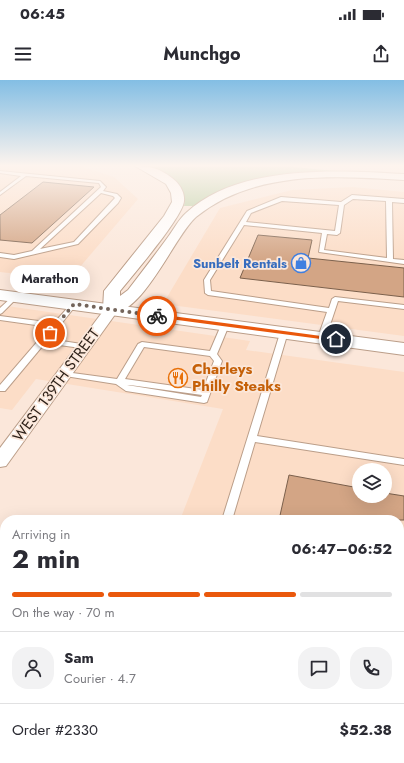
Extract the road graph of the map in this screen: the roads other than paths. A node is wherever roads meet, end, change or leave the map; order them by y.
1 (93, 198) edge
2 (118, 198) edge
3 (178, 198) edge
4 (217, 198) edge
5 (351, 198) edge
6 (363, 198) edge
7 (389, 200) junction
8 (404, 201) edge
9 (342, 204) junction
10 (242, 223) junction
11 (325, 231) junction
12 (34, 252) junction
13 (0, 255) edge
14 (390, 260) junction
15 (404, 262) edge
16 (7, 296) edge
17 (74, 304) junction
18 (404, 307) edge
19 (112, 309) junction
20 (331, 310) junction
21 (0, 312) edge
22 (0, 318) edge
23 (225, 325) junction
24 (56, 326) junction
25 (284, 332) junction
26 (322, 337) junction
27 (44, 340) junction
28 (85, 346) junction
29 (404, 349) edge
30 (213, 354) junction
31 (65, 374) junction
32 (119, 382) junction
33 (0, 388) edge
34 (252, 438) junction
35 (0, 461) edge
36 (404, 462) edge
37 (229, 515) edge

1 - 12 lane
2 - 12 lane
3 - 19 main road
4 - 19 main road
5 - 9 lane
6 - 7 lane
7 - 8 lane
7 - 14 lane
9 - 10 lane
9 - 11 lane
10 - 11 lane
10 - 20 lane
11 - 14 lane
12 - 13 lane
14 - 15 lane
16 - 17 main road
16 - 21 lane
17 - 19 main road
17 - 24 lane
18 - 20 lane
19 - 23 main road
19 - 28 street, WEST 139TH STREET
20 - 26 lane
22 - 24 lane
23 - 25 main road
23 - 30 lane
24 - 27 lane
25 - 26 main road
25 - 34 lane
26 - 29 main road
27 - 28 lane
27 - 33 lane
28 - 31 street, WEST 139TH STREET
30 - 32 lane
30 - 32 lane
31 - 32 lane
31 - 35 street, WEST 139TH STREET
34 - 36 lane
34 - 37 lane

